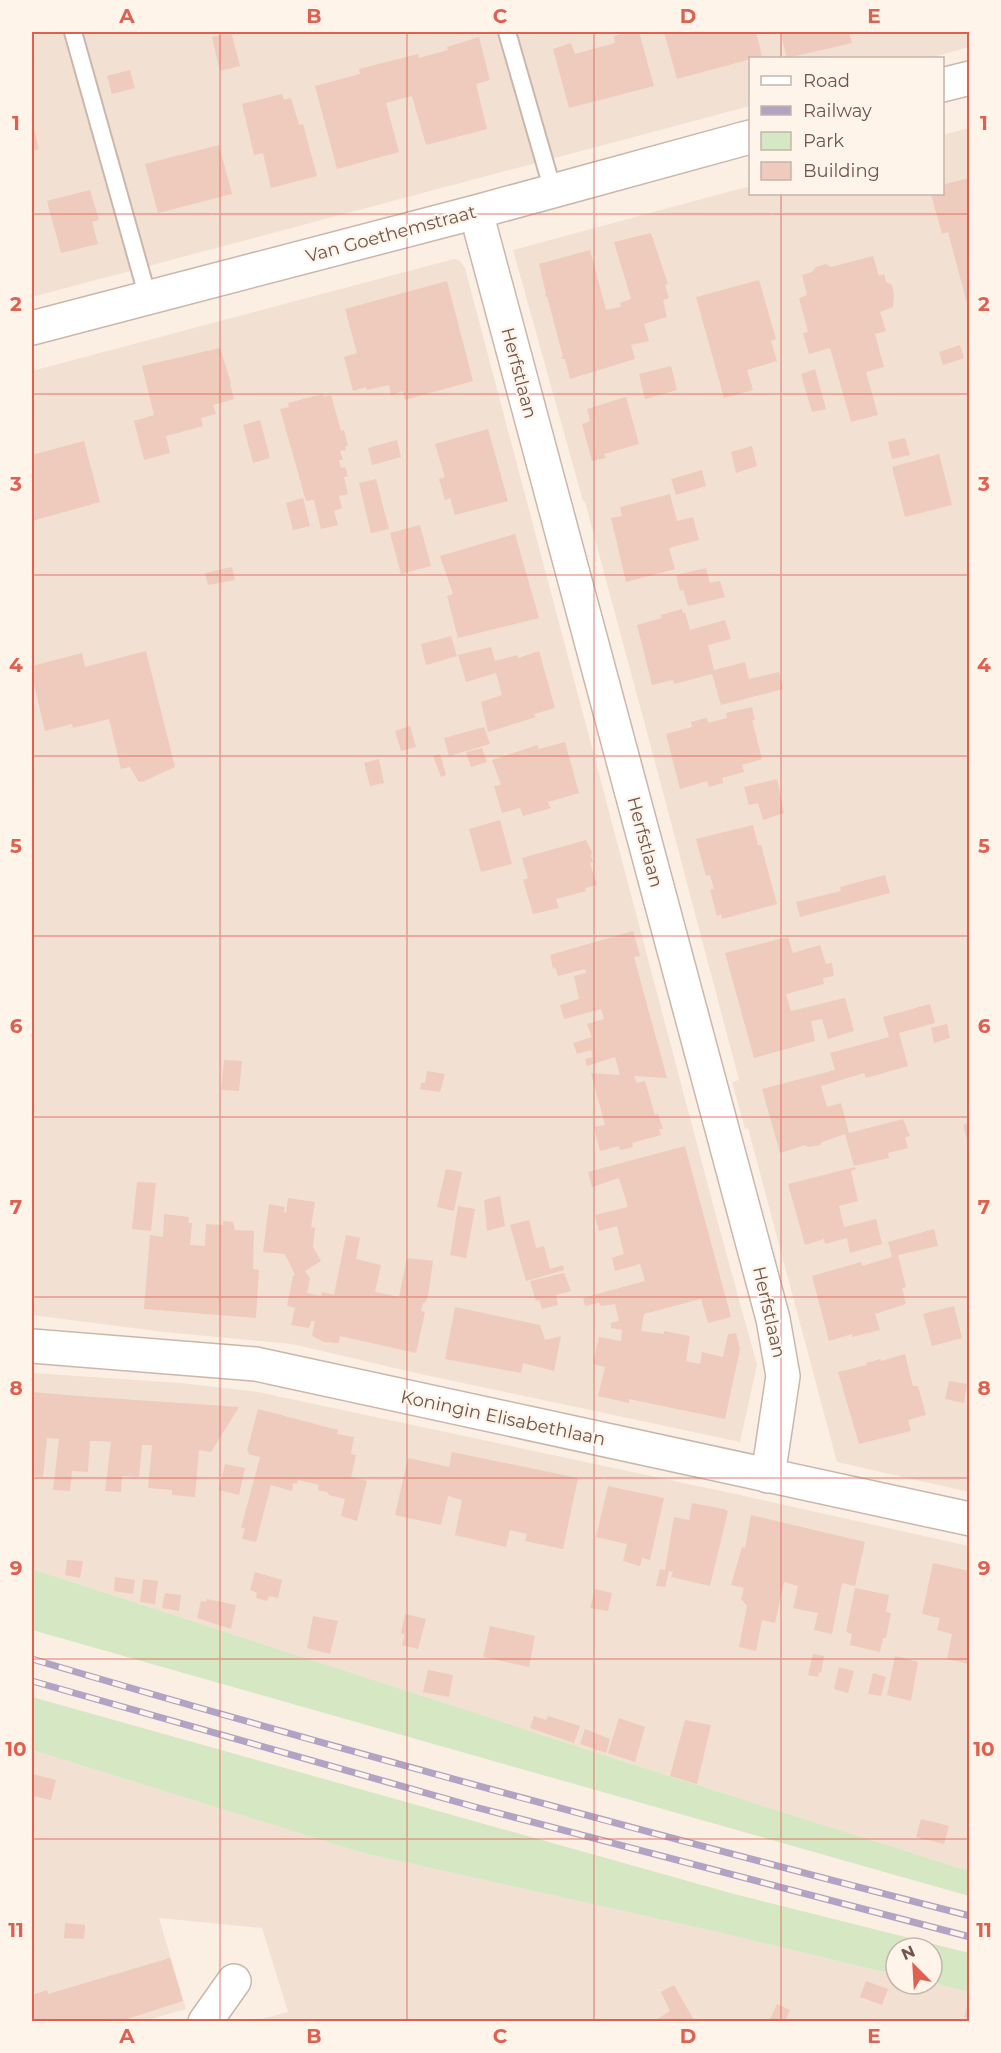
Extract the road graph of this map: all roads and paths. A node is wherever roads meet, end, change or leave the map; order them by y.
1 (74, 32) edge
2 (507, 32) edge
3 (969, 78) edge
4 (944, 84) edge
5 (749, 136) edge
6 (553, 191) junction
7 (476, 212) junction
8 (148, 298) junction
9 (32, 328) edge
10 (32, 1346) edge
11 (768, 1476) junction
12 (969, 1519) edge
13 (234, 1981) dead end
14 (205, 2022) edge

1 - 8 lane
2 - 6 lane
3 - 4 street
5 - 6 street, Van Goethemstraat
6 - 7 street, Van Goethemstraat
7 - 8 street, Van Goethemstraat
7 - 11 street, Herfstlaan
8 - 9 street, Van Goethemstraat
10 - 11 street, Koningin Elisabethlaan
11 - 12 street, Koningin Elisabethlaan
13 - 14 street

